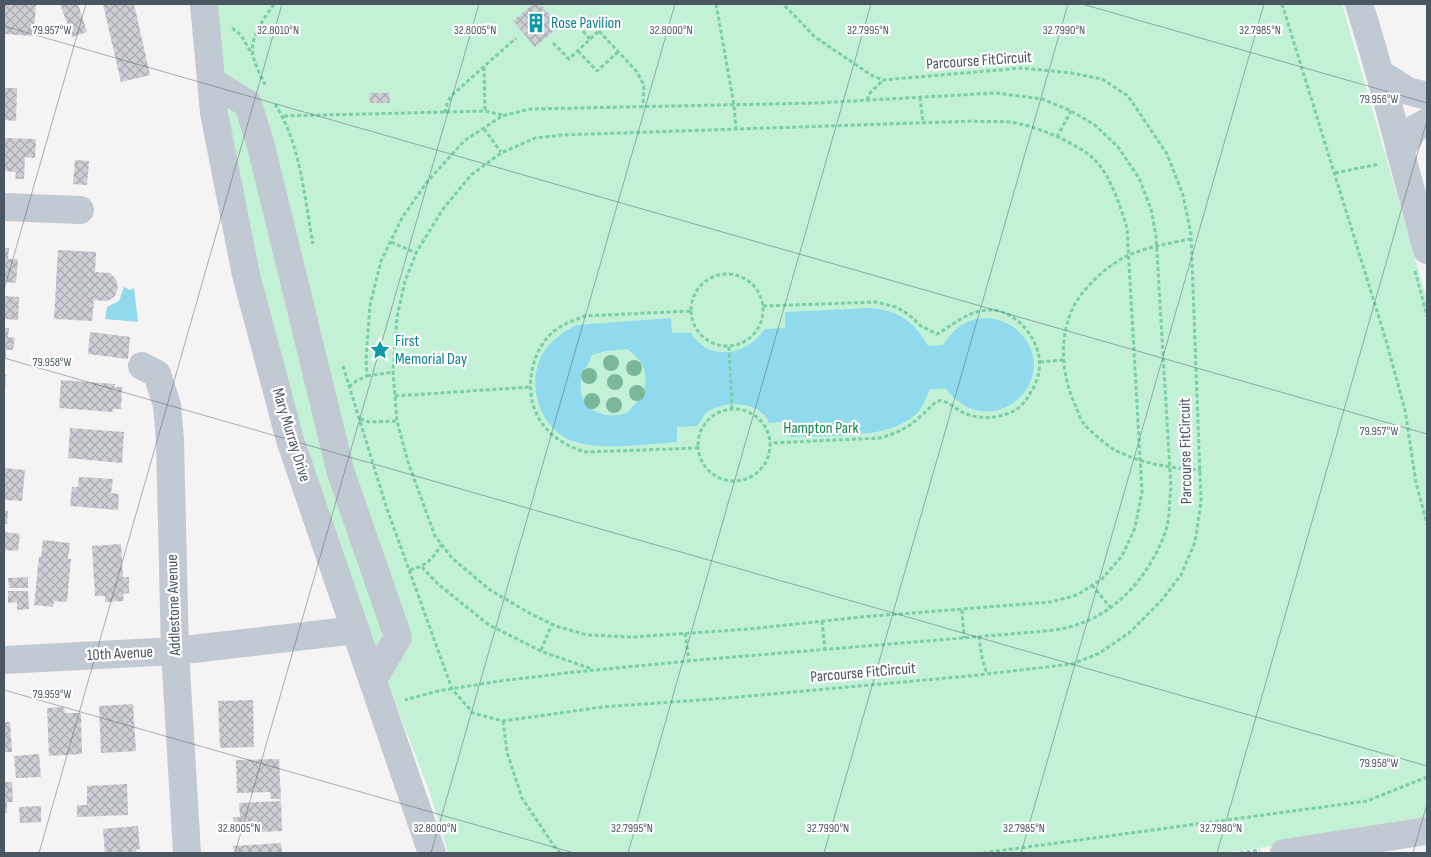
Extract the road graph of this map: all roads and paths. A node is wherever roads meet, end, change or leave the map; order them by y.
1 (204, 4) edge
2 (274, 4) edge
3 (716, 4) edge
4 (783, 4) edge
5 (1282, 4) edge
6 (1359, 4) edge
7 (223, 25) dead end
8 (604, 26) dead end
9 (583, 31) dead end
10 (599, 31) junction
11 (516, 38) dead end
12 (590, 39) junction
13 (553, 42) dead end
14 (578, 51) junction
15 (618, 52) junction
16 (252, 54) junction
17 (484, 66) junction
18 (1381, 74) junction
19 (883, 80) junction
20 (211, 82) junction
21 (266, 88) dead end
22 (1427, 96) edge
23 (920, 97) junction
24 (867, 100) junction
25 (274, 102) dead end
26 (734, 105) junction
27 (644, 107) junction
28 (486, 111) junction
29 (1071, 111) junction
30 (445, 113) junction
31 (283, 116) junction
32 (502, 116) junction
33 (1427, 122) edge
34 (923, 123) junction
35 (484, 129) junction
36 (736, 129) junction
37 (1057, 137) junction
38 (501, 153) junction
39 (1393, 158) junction
40 (1335, 173) junction
41 (4, 207) edge
42 (80, 210) dead end
43 (1191, 239) junction
44 (391, 242) junction
45 (1156, 245) junction
46 (313, 246) dead end
47 (1427, 250) edge
48 (416, 253) junction
49 (1129, 256) junction
50 (763, 306) junction
51 (690, 311) junction
52 (729, 347) junction
53 (1063, 360) junction
54 (1040, 362) junction
55 (342, 363) dead end
56 (142, 366) dead end
57 (393, 372) junction
58 (368, 376) junction
59 (530, 386) junction
60 (349, 387) junction
61 (395, 396) junction
62 (732, 409) junction
63 (359, 418) junction
64 (397, 421) junction
65 (770, 444) junction
66 (698, 448) junction
67 (1141, 461) junction
68 (1169, 468) junction
69 (1201, 470) junction
70 (1427, 524) edge
71 (441, 545) junction
72 (422, 567) junction
73 (410, 570) junction
74 (1092, 585) junction
75 (1110, 608) junction
76 (962, 610) junction
77 (822, 621) junction
78 (552, 624) junction
79 (356, 630) junction
80 (685, 633) junction
81 (979, 636) junction
82 (964, 638) junction
83 (541, 650) junction
84 (825, 650) junction
85 (175, 651) junction
86 (4, 660) edge
87 (689, 661) junction
88 (595, 670) junction
89 (987, 674) junction
90 (373, 680) junction
91 (452, 689) junction
92 (398, 702) dead end
93 (504, 721) junction
94 (1427, 777) edge
95 (1427, 832) edge
96 (186, 853) edge
97 (432, 853) edge
98 (560, 853) edge
99 (982, 853) edge
100 (1284, 853) edge

1 - 20 street, Mary Murray Drive
2 - 16 path
3 - 26 path
4 - 19 path
5 - 40 path
6 - 18 street
7 - 16 path
8 - 10 path
9 - 12 path
10 - 12 path
10 - 15 path
11 - 17 path
12 - 14 path
13 - 14 path
14 - 15 path
15 - 27 path
16 - 21 path
17 - 28 path
17 - 30 path
18 - 22 street
18 - 39 street
19 - 24 path
19 - 43 path, Parcourse FitCircuit
20 - 79 street, Mary Murray Drive
20 - 90 street
23 - 24 path
23 - 29 path
23 - 34 path
24 - 26 path
25 - 31 path
26 - 27 path
26 - 36 path
27 - 32 path
28 - 30 path
28 - 32 path
29 - 37 path
29 - 45 path
30 - 31 path
31 - 46 path
32 - 35 path
33 - 39 street
34 - 36 path
34 - 37 path
35 - 38 path
35 - 44 path
36 - 38 path
37 - 49 path
38 - 48 path
39 - 40 path
39 - 47 street
40 - 70 path
41 - 42 street
43 - 45 path
43 - 69 path, Parcourse FitCircuit
44 - 48 path
44 - 58 path
45 - 49 path
45 - 68 path
48 - 57 path
49 - 53 path
49 - 67 path
50 - 51 path
50 - 52 path
50 - 54 path
51 - 52 path
51 - 59 path
52 - 62 path
53 - 54 path
53 - 67 path
54 - 65 path
55 - 60 path
56 - 85 street, Addlestone Avenue
57 - 58 path
57 - 61 path
58 - 60 path
59 - 61 path
59 - 66 path
60 - 63 path
61 - 64 path
62 - 65 path
62 - 66 path
63 - 64 path
63 - 73 path
64 - 71 path
65 - 66 path
67 - 68 path
67 - 74 path
68 - 69 path
68 - 75 path
69 - 89 path, Parcourse FitCircuit
71 - 72 path
71 - 78 path
72 - 73 path
72 - 83 path
73 - 91 path
74 - 75 path
74 - 76 path
75 - 81 path
76 - 77 path
76 - 82 path
77 - 80 path
77 - 84 path
78 - 80 path
78 - 83 path
79 - 85 street, 10th Avenue
79 - 90 street, Mary Murray Drive
80 - 87 path
81 - 82 path
81 - 89 path
82 - 84 path
83 - 88 path
84 - 87 path
85 - 86 street, 10th Avenue
85 - 96 street, Addlestone Avenue
87 - 88 path
88 - 91 path
89 - 93 path, Parcourse FitCircuit
90 - 97 street, Mary Murray Drive
91 - 92 path
91 - 93 path
93 - 98 path
94 - 99 path
95 - 100 street

